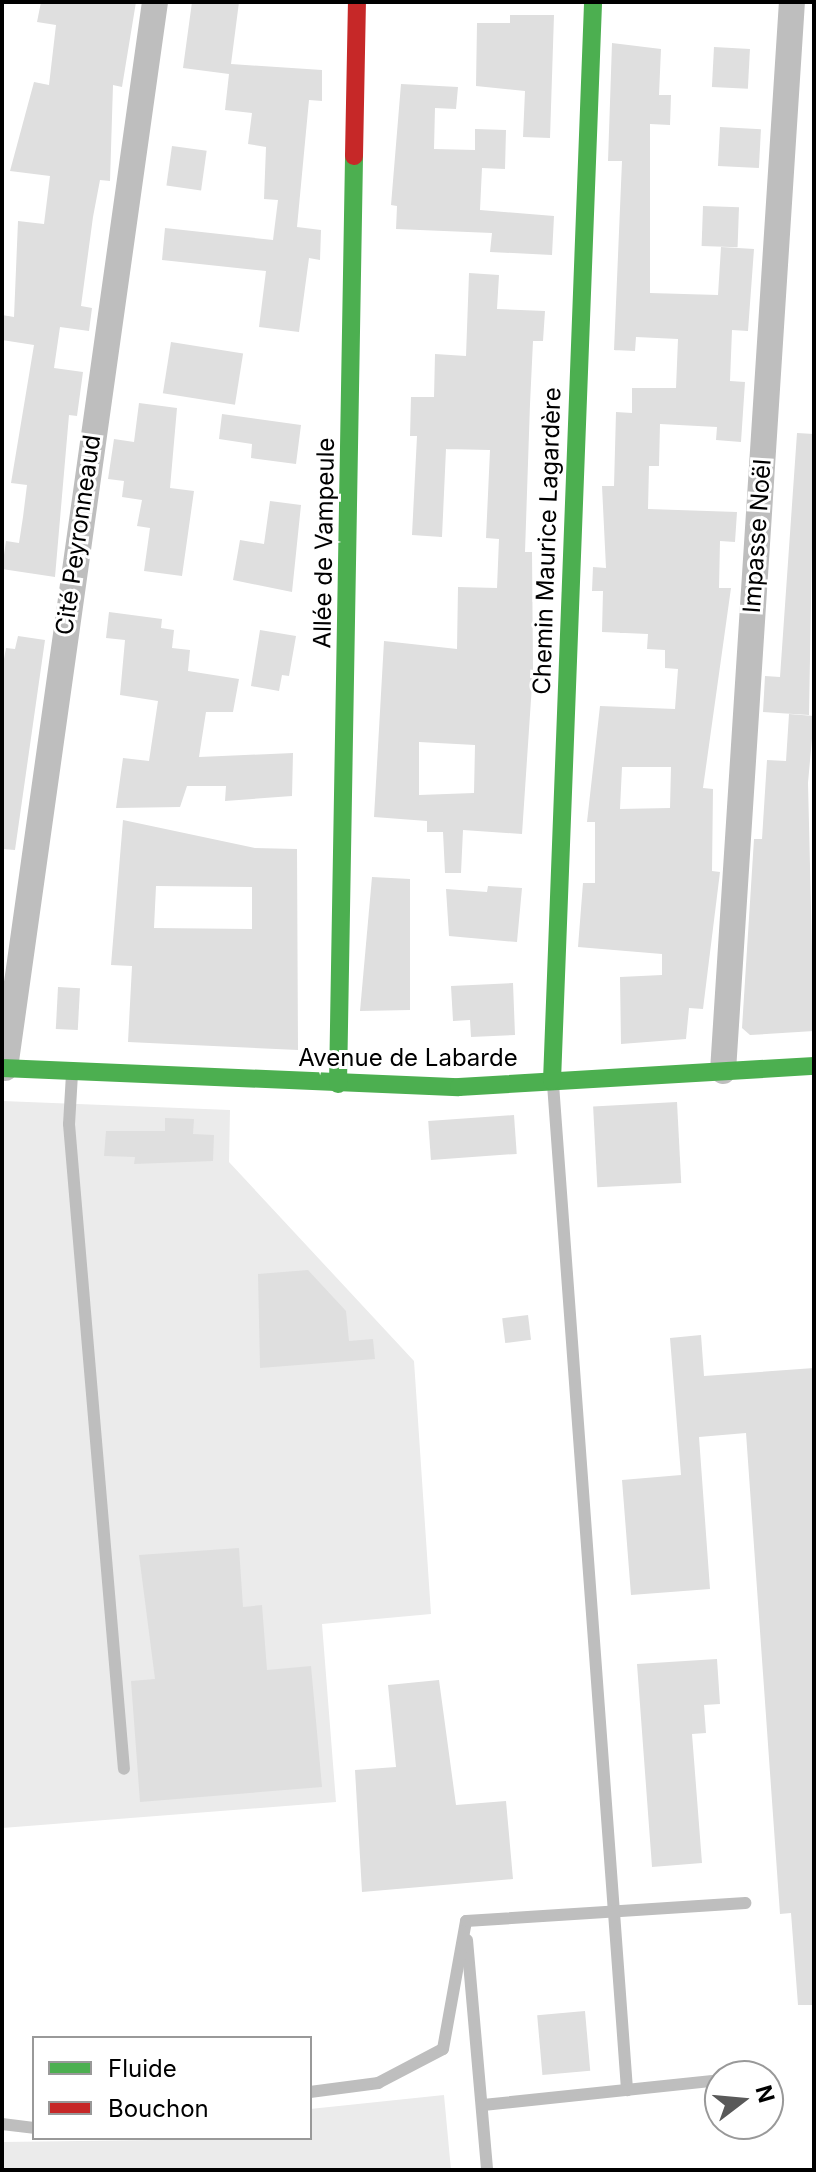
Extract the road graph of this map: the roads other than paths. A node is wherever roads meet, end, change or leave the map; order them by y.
1 (155, 2) edge
2 (357, 2) edge
3 (593, 2) edge
4 (792, 2) edge
5 (814, 1066) edge
6 (4, 1068) edge
7 (723, 1071) junction
8 (72, 1073) junction
9 (552, 1081) junction
10 (338, 1084) junction
11 (124, 1769) dead end
12 (745, 1903) dead end
13 (614, 1911) junction
14 (466, 1921) junction
15 (704, 2082) edge
16 (627, 2090) junction
17 (312, 2092) edge
18 (483, 2105) junction
19 (2, 2124) edge
20 (32, 2128) edge
21 (487, 2170) edge

1 - 6 street, Cité Peyronneaud
2 - 10 street, Allée de Vampeule
3 - 9 street, Chemin Maurice Lagardère
4 - 7 street, Impasse Noël
5 - 7 street, Avenue de Labarde
6 - 8 street, Avenue de Labarde
7 - 9 street, Avenue de Labarde
8 - 10 street, Avenue de Labarde
8 - 11 lane
9 - 10 street, Avenue de Labarde
9 - 13 lane
12 - 13 lane
13 - 14 lane
13 - 16 lane
14 - 17 lane
14 - 18 lane
15 - 16 lane
16 - 18 lane
18 - 21 lane
19 - 20 lane

